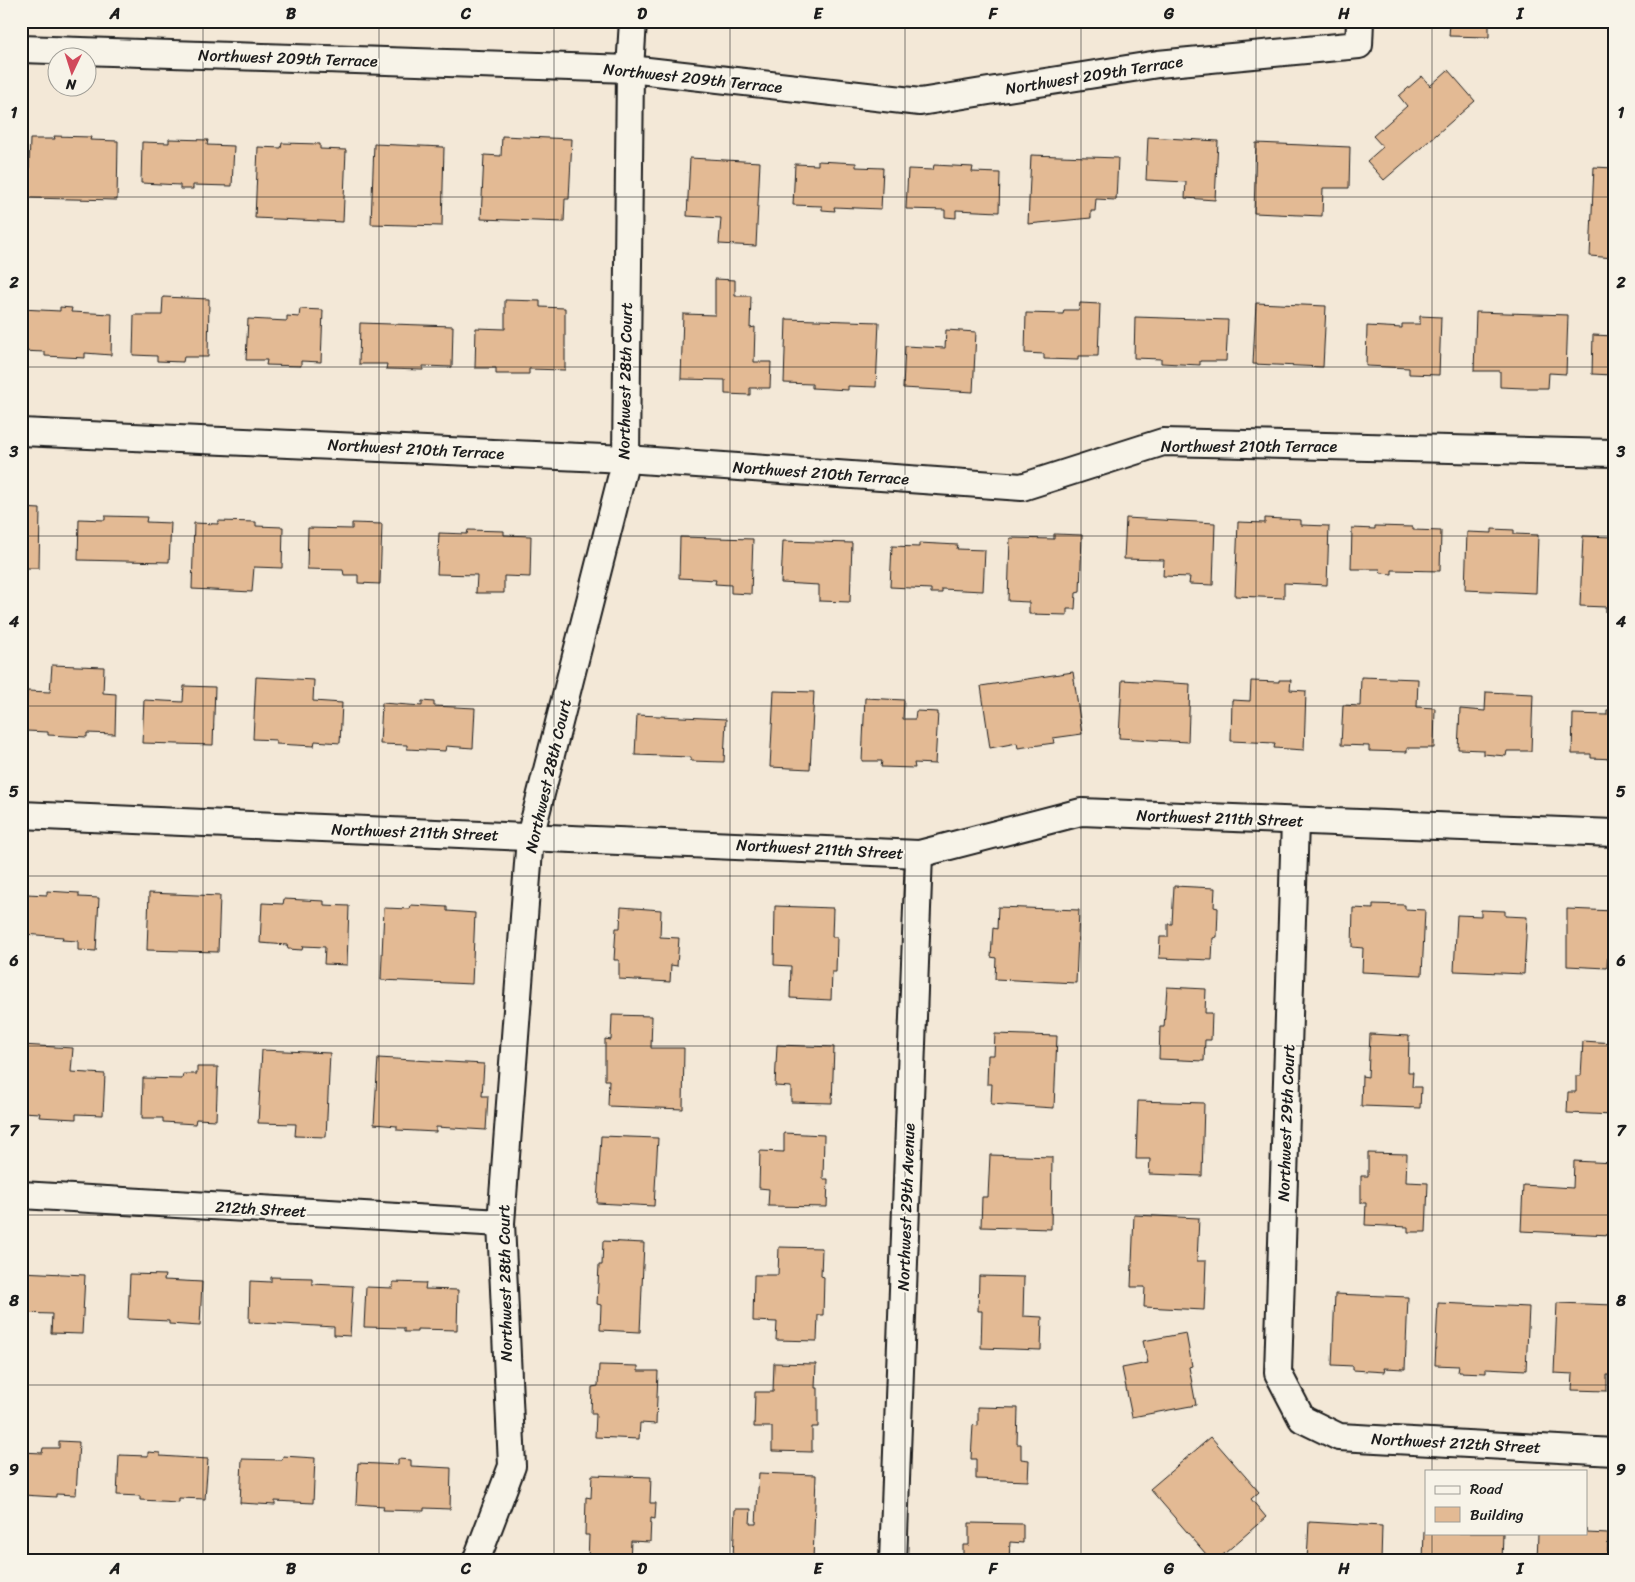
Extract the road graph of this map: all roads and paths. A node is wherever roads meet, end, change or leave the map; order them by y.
1 (633, 21) edge
2 (1360, 33) edge
3 (21, 50) edge
4 (630, 69) junction
5 (21, 432) edge
6 (1614, 453) edge
7 (626, 459) junction
8 (21, 815) edge
9 (1295, 821) junction
10 (1614, 832) edge
11 (530, 836) junction
12 (918, 854) junction
13 (21, 1195) edge
14 (501, 1223) junction
15 (1302, 1419) joint
16 (1614, 1452) edge
17 (476, 1561) edge
18 (893, 1561) edge

1 - 4 street, Northwest 28th Court
2 - 4 street, Northwest 209th Terrace
3 - 4 street, Northwest 209th Terrace
4 - 7 street, Northwest 28th Court
5 - 7 street, Northwest 210th Terrace
6 - 7 street, Northwest 210th Terrace
7 - 11 street, Northwest 28th Court
8 - 11 street, Northwest 211th Street
9 - 10 street, Northwest 211th Street
9 - 12 street, Northwest 211th Street
9 - 15 street, Northwest 29th Court
11 - 12 street, Northwest 211th Street
11 - 14 street, Northwest 28th Court
12 - 18 street, Northwest 29th Avenue
13 - 14 street, 212th Street
14 - 17 street, Northwest 28th Court
15 - 16 street, Northwest 212th Street

